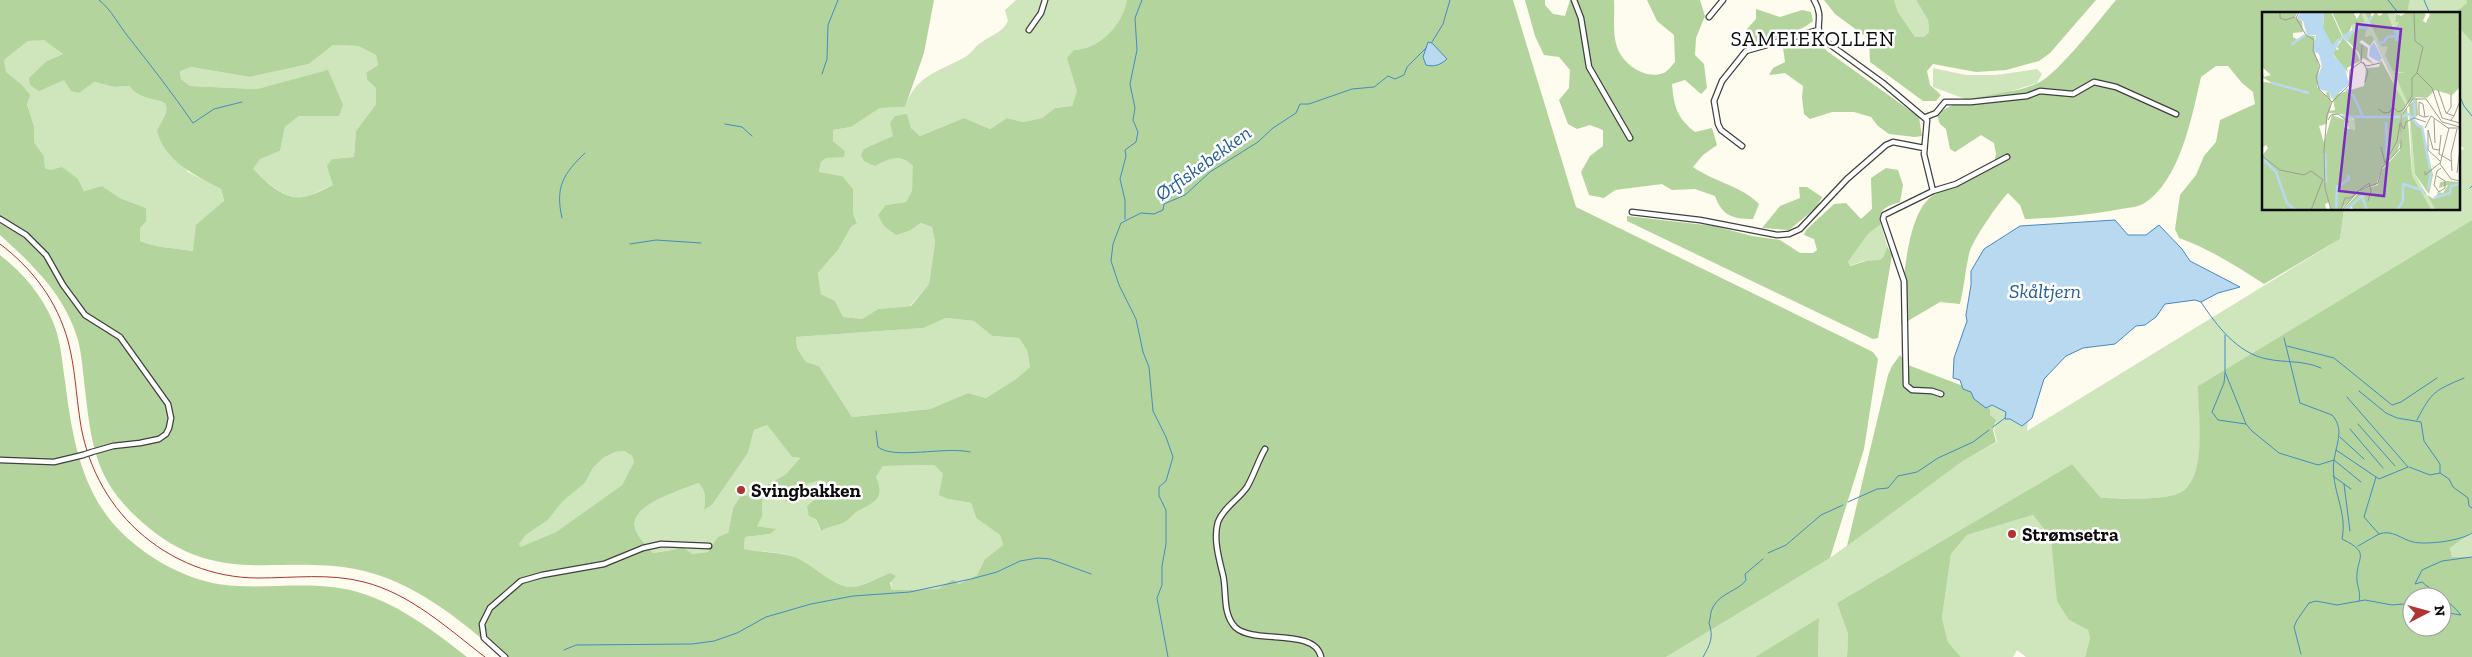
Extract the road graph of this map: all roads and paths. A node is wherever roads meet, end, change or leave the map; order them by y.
1 (1045, 0) edge
2 (1574, 0) edge
3 (1723, 0) edge
4 (1814, 0) edge
5 (1710, 17) dead end
6 (1029, 30) dead end
7 (1818, 30) junction
8 (2176, 114) dead end
9 (1926, 117) junction
10 (1630, 138) dead end
11 (1742, 146) dead end
12 (1924, 148) junction
13 (2007, 158) dead end
14 (1933, 191) junction
15 (1632, 212) dead end
16 (0, 219) edge
17 (1941, 394) dead end
18 (1265, 449) dead end
19 (0, 460) edge
20 (709, 546) dead end
21 (505, 657) edge
22 (1321, 657) edge

1 - 6 street
2 - 10 street
3 - 5 street
4 - 7 street
7 - 9 street
7 - 11 street
8 - 9 street
9 - 12 street
12 - 14 street
12 - 15 street
13 - 14 street
14 - 17 street
16 - 19 street, bridge
18 - 22 street
20 - 21 street

